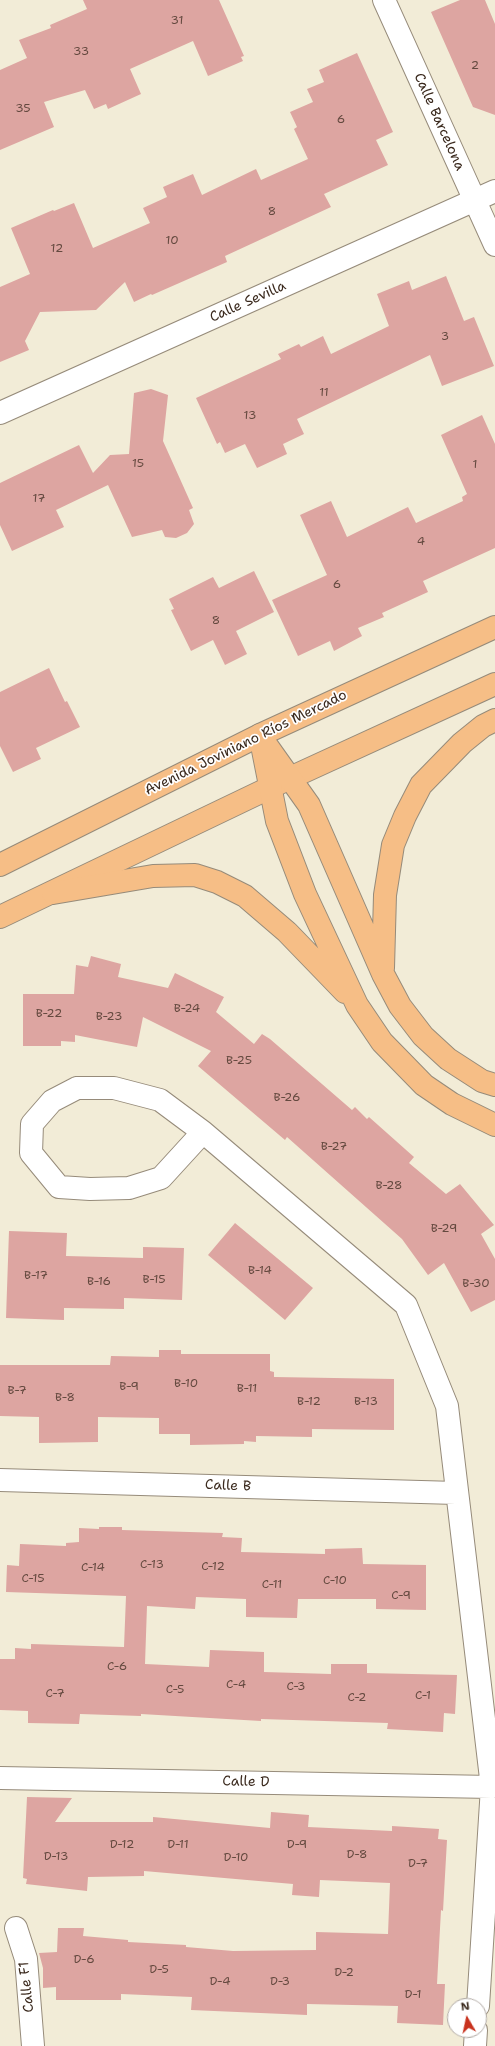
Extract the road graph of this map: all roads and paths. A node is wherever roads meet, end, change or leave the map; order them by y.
1 (384, 0) edge
2 (495, 191) edge
3 (475, 200) junction
4 (495, 245) edge
5 (0, 413) edge
6 (495, 627) edge
7 (495, 684) edge
8 (495, 720) edge
9 (260, 734) junction
10 (290, 778) junction
11 (270, 788) junction
12 (0, 865) edge
13 (53, 893) junction
14 (0, 917) edge
15 (383, 974) junction
16 (357, 1005) junction
17 (495, 1085) edge
18 (495, 1124) edge
19 (203, 1132) junction
20 (0, 1480) edge
21 (456, 1493) junction
22 (0, 1778) edge
23 (492, 1787) junction
24 (16, 1928) dead end
25 (479, 1998) edge
26 (33, 2046) edge

1 - 3 street, Calle Barcelona
2 - 3 street, Calle Sevilla
3 - 4 street, Calle Barcelona
3 - 5 street, Calle Sevilla
6 - 9 main road, Avenida Joviniano Ríos Mercado
7 - 10 main road
8 - 15 main road
9 - 10 main road
9 - 11 main road
9 - 12 main road, Avenida Joviniano Ríos Mercado
10 - 11 main road
10 - 15 main road
11 - 13 main road
11 - 16 main road
13 - 14 main road
13 - 16 main road
15 - 17 main road
16 - 18 main road
19 - 19 street
19 - 21 street
20 - 21 street, Calle B
21 - 23 street
22 - 23 street, Calle D
23 - 25 street
24 - 26 street, Calle F1

